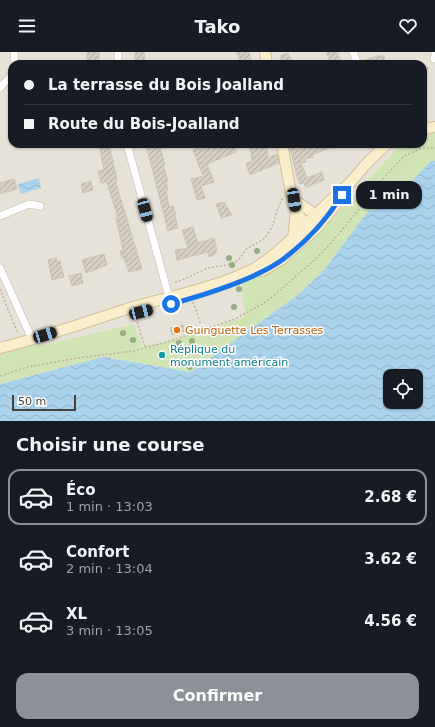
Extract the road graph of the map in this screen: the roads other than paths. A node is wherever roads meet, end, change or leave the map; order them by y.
1 (8, 79) edge
2 (0, 88) edge
3 (129, 148) edge
4 (283, 148) edge
5 (383, 148) edge
6 (349, 184) junction
7 (290, 198) junction
8 (40, 206) dead end
9 (296, 211) junction
10 (316, 215) junction
11 (0, 216) edge
12 (312, 227) junction
13 (295, 243) junction
14 (0, 268) edge
15 (170, 301) junction
16 (71, 328) junction
17 (32, 339) junction
18 (0, 348) edge

1 - 2 street
3 - 15 street
4 - 7 street
5 - 6 street
6 - 10 street
6 - 12 street
7 - 9 street
7 - 10 street
8 - 11 street
9 - 12 street
9 - 13 street
10 - 12 street
12 - 13 street
13 - 15 street
14 - 17 street
15 - 16 street
15 - 16 street
16 - 17 street
17 - 18 street

